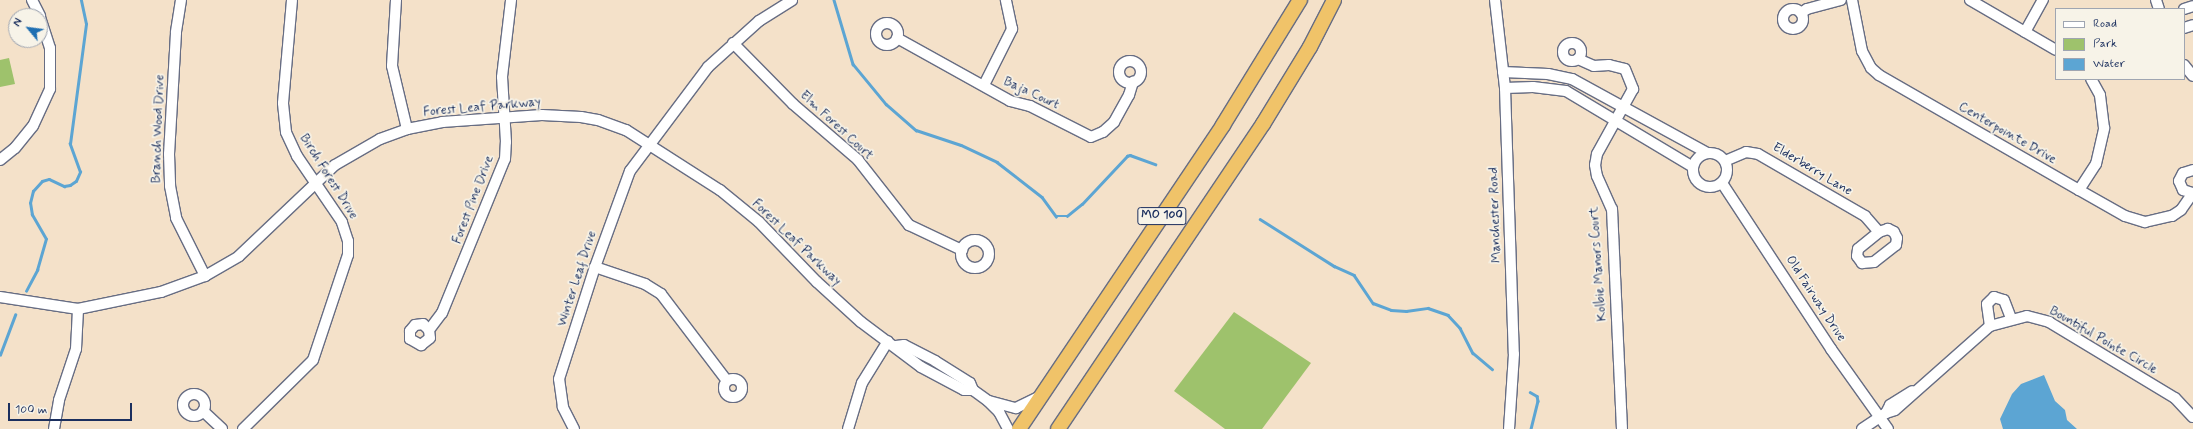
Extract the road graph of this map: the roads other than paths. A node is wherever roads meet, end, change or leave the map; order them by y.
1 (181, 0) edge
2 (292, 0) edge
3 (396, 0) edge
4 (511, 0) edge
5 (792, 0) edge
6 (1006, 0) edge
7 (1300, 0) edge
8 (1334, 0) edge
9 (1495, 0) edge
10 (1840, 0) edge
11 (1852, 0) edge
12 (1970, 0) edge
13 (2043, 0) edge
14 (1801, 13) dead end
15 (2025, 32) junction
16 (897, 38) dead end
17 (48, 42) edge
18 (733, 42) junction
19 (2055, 49) edge
20 (1578, 59) dead end
21 (2185, 66) edge
22 (1503, 72) junction
23 (2193, 76) edge
24 (2092, 80) edge
25 (1133, 82) dead end
26 (984, 85) junction
27 (1505, 88) junction
28 (1623, 106) junction
29 (505, 117) junction
30 (1615, 119) junction
31 (407, 129) junction
32 (650, 144) junction
33 (1707, 153) junction
34 (0, 160) edge
35 (1725, 161) junction
36 (1693, 167) junction
37 (2193, 170) edge
38 (317, 181) junction
39 (1722, 183) junction
40 (2079, 190) junction
41 (2192, 193) edge
42 (1879, 232) dead end
43 (962, 250) dead end
44 (595, 267) junction
45 (205, 276) junction
46 (0, 297) edge
47 (78, 309) junction
48 (2011, 318) junction
49 (1990, 326) junction
50 (429, 330) dead end
51 (892, 343) junction
52 (727, 381) dead end
53 (1039, 396) junction
54 (988, 401) junction
55 (203, 411) dead end
56 (1883, 415) junction
57 (2193, 417) edge
58 (573, 428) edge
59 (54, 429) edge
60 (222, 429) edge
61 (243, 429) edge
62 (848, 429) edge
63 (1008, 429) edge
64 (1019, 429) edge
65 (1058, 429) edge
66 (1509, 429) edge
67 (1622, 429) edge
68 (1862, 429) edge
69 (1873, 429) edge
70 (1888, 429) edge

1 - 45 street, Branch Wood Drive
2 - 38 street, Birch Forest Drive
3 - 31 street
4 - 29 street, Forest Pine Drive
5 - 18 street, Winter Leaf Drive
6 - 26 street
7 - 53 highway, MO 100
8 - 65 highway, MO 100
9 - 22 street, Manchester Road
10 - 14 street
11 - 40 street, Centerpointe Drive
12 - 15 street
13 - 15 street
15 - 19 street
16 - 26 street, Baja Court
17 - 34 street
18 - 32 street, Winter Leaf Drive
18 - 43 street, Elm Forest Court
20 - 28 street, Kolbie Manors Court
21 - 23 street
22 - 27 street, Manchester Road
22 - 28 street
24 - 40 street
25 - 26 street, Baja Court
27 - 30 street
27 - 66 street, Manchester Road
28 - 30 street, Kolbie Manors Court
28 - 33 street
29 - 31 street, Forest Leaf Parkway
29 - 32 street, Forest Leaf Parkway
29 - 50 street, Forest Pine Drive
30 - 36 street
30 - 67 street, Kolbie Manors Court
31 - 38 street, Forest Leaf Parkway
32 - 44 street, Winter Leaf Drive
32 - 51 street, Forest Leaf Parkway
33 - 35 street
33 - 36 street
35 - 39 street
35 - 42 street, Elderberry Lane
36 - 39 street
37 - 41 street, Centerpointe Drive
38 - 45 street, Forest Leaf Parkway
38 - 61 street, Birch Forest Drive
39 - 56 street, Old Fairway Drive
40 - 41 street, Centerpointe Drive
44 - 52 street
44 - 58 street, Winter Leaf Drive
45 - 47 street, Forest Leaf Parkway
46 - 47 street, Forest Leaf Parkway
47 - 59 street
48 - 49 street, Bountiful Pointe Circle
48 - 49 street
48 - 57 street, Bountiful Pointe Circle
49 - 56 street, Bountiful Pointe Circle
51 - 54 street, Forest Leaf Parkway
51 - 62 street
53 - 54 street, Forest Leaf Parkway
53 - 64 highway, MO 100
54 - 63 street, Forest Leaf Parkway
55 - 60 street
56 - 68 street, Bountiful Pointe Circle
56 - 69 street
56 - 70 street, Old Fairway Drive

